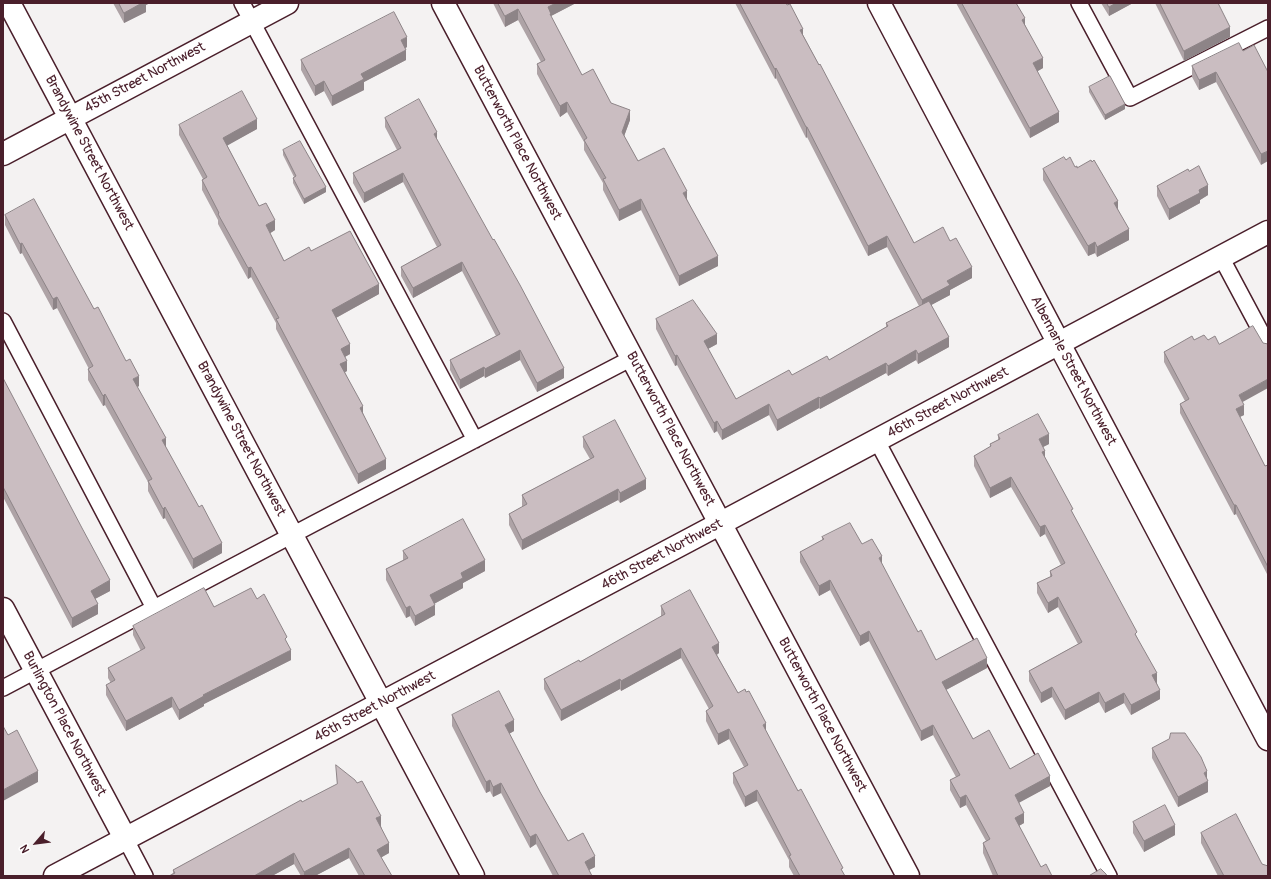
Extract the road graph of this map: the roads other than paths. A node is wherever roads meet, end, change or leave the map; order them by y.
1 (9, 3) edge
2 (287, 3) edge
3 (443, 3) edge
4 (879, 3) edge
5 (1079, 3) edge
6 (247, 12) edge
7 (1268, 28) edge
8 (70, 118) junction
9 (3, 154) edge
10 (1268, 232) edge
11 (1222, 257) junction
12 (3, 321) edge
13 (1059, 344) junction
14 (1268, 345) edge
15 (632, 358) junction
16 (475, 440) junction
17 (877, 441) junction
18 (721, 524) junction
19 (292, 535) junction
20 (154, 608) junction
21 (3, 609) edge
22 (36, 671) junction
23 (3, 688) edge
24 (381, 704) junction
25 (1268, 739) edge
26 (125, 838) junction
27 (55, 876) edge
28 (145, 876) edge
29 (473, 876) edge
30 (908, 876) edge
31 (1109, 876) edge

1 - 8 street, Brandywine Street Northwest
2 - 6 street, 45th Street Northwest
3 - 15 street, Butterworth Place Northwest
4 - 13 street, Albemarle Street Northwest
5 - 7 lane
6 - 8 street, 45th Street Northwest
6 - 16 lane
8 - 9 street, 45th Street Northwest
8 - 19 street, Brandywine Street Northwest
10 - 11 street, 46th Street Northwest
11 - 13 street, 46th Street Northwest
11 - 14 lane
12 - 20 lane
13 - 17 street, 46th Street Northwest
13 - 25 street, Albemarle Street Northwest
15 - 16 lane
15 - 18 street, Butterworth Place Northwest
16 - 19 lane
17 - 18 street, 46th Street Northwest
17 - 31 lane
18 - 24 street, 46th Street Northwest
18 - 30 street, Butterworth Place Northwest
19 - 20 lane
19 - 24 street, Brandywine Street Northwest
20 - 22 lane
21 - 22 street, Burlington Place Northwest
22 - 23 lane
22 - 26 street, Burlington Place Northwest
24 - 26 street, 46th Street Northwest
24 - 29 street, Brandywine Street Northwest
26 - 27 street, 46th Street Northwest
26 - 28 lane

